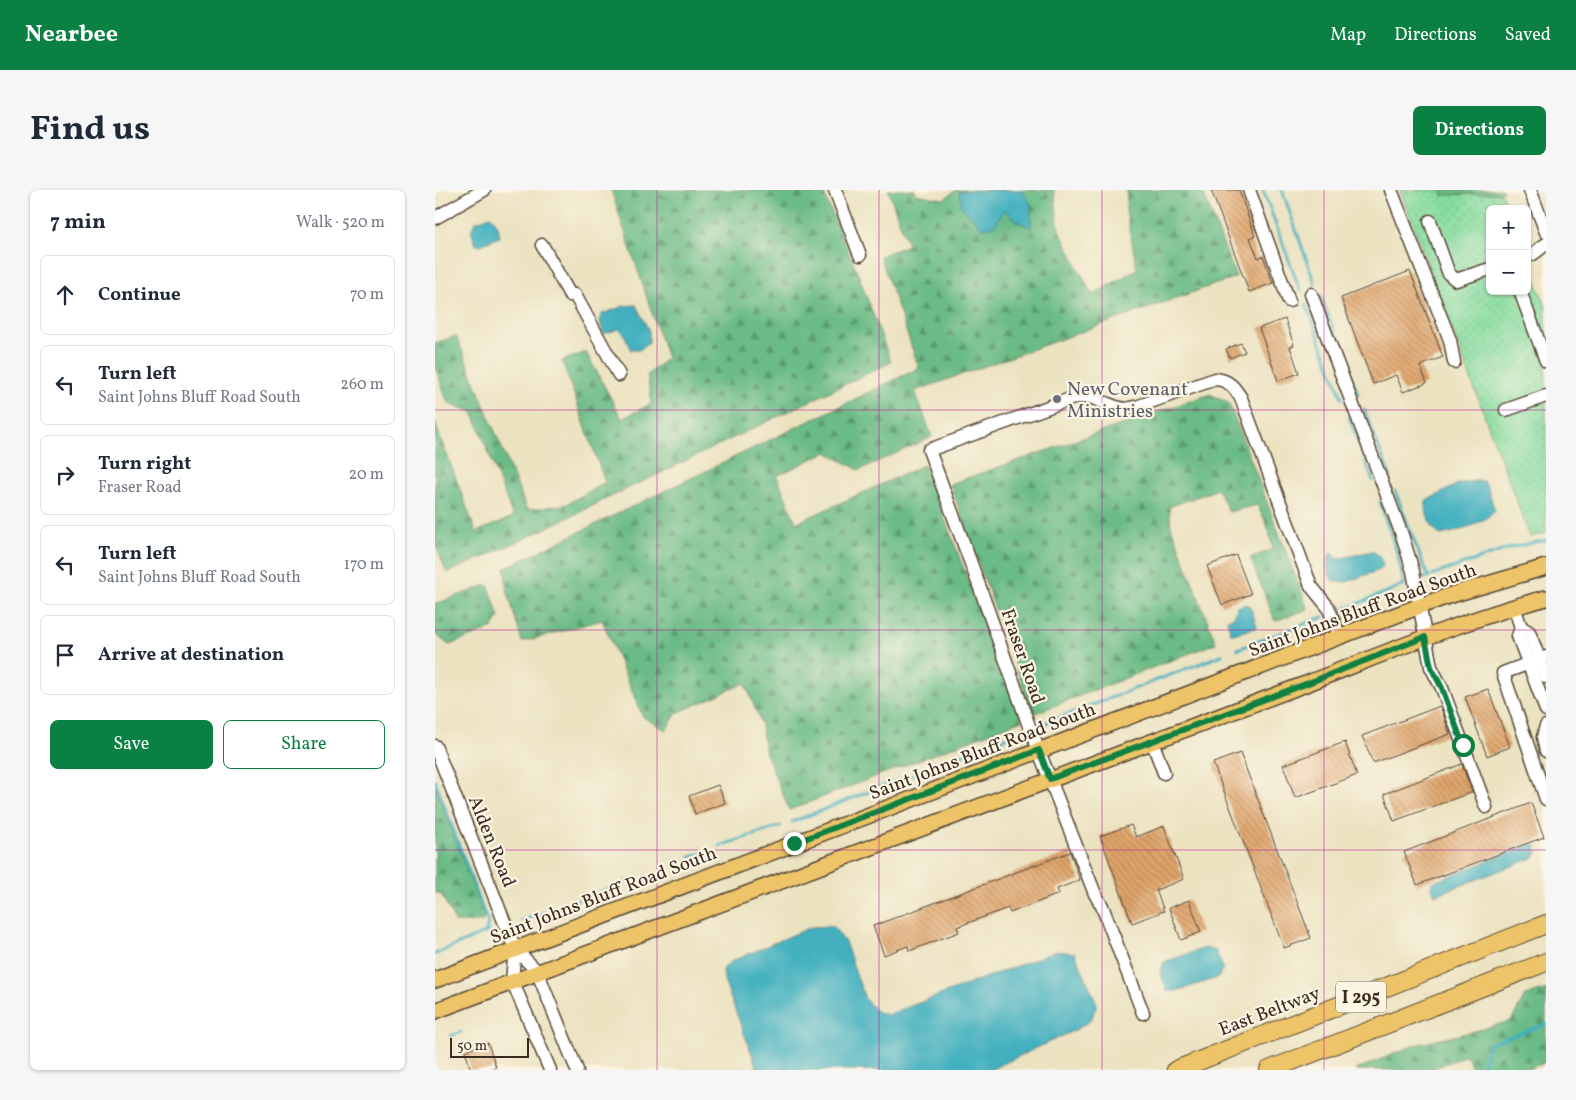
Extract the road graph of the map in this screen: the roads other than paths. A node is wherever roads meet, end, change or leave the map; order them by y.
1 (484, 190) edge
2 (835, 190) edge
3 (1249, 190) edge
4 (1391, 190) edge
5 (1530, 190) edge
6 (435, 218) edge
7 (1430, 221) dead end
8 (1546, 232) edge
9 (1546, 244) edge
10 (542, 246) dead end
11 (860, 255) dead end
12 (1531, 255) edge
13 (1486, 269) edge
14 (1311, 294) dead end
15 (1521, 295) edge
16 (1289, 301) dead end
17 (1546, 361) edge
18 (1454, 362) dead end
19 (619, 375) dead end
20 (1546, 396) edge
21 (1506, 410) dead end
22 (1546, 567) edge
23 (1546, 598) edge
24 (1420, 606) junction
25 (1514, 607) junction
26 (1340, 637) junction
27 (1425, 637) junction
28 (1538, 660) edge
29 (1546, 677) edge
30 (1546, 710) edge
31 (1544, 732) edge
32 (1151, 741) junction
33 (1526, 741) junction
34 (435, 746) edge
35 (1039, 750) junction
36 (1546, 752) edge
37 (1164, 773) dead end
38 (1050, 779) junction
39 (1546, 799) edge
40 (1486, 807) dead end
41 (1546, 924) edge
42 (515, 949) junction
43 (1546, 962) edge
44 (537, 971) junction
45 (435, 980) edge
46 (512, 980) junction
47 (435, 1010) edge
48 (1143, 1012) dead end
49 (550, 1070) edge
50 (577, 1070) edge
51 (1176, 1070) edge
52 (1269, 1070) edge

1 - 6 street
2 - 11 street
3 - 16 street
4 - 18 street
5 - 8 street
7 - 13 street
9 - 12 street
10 - 19 street
14 - 24 street
15 - 17 street
20 - 21 street
22 - 24 main road, Saint Johns Bluff Road South
23 - 25 main road
24 - 26 main road, Saint Johns Bluff Road South
24 - 27 street
25 - 27 main road
25 - 28 street
26 - 35 main road, Saint Johns Bluff Road South
26 - 35 street, Fraser Road
27 - 32 main road
27 - 40 street
28 - 29 street
28 - 30 street
28 - 33 street
31 - 33 street
31 - 36 street
32 - 37 street
32 - 38 main road
33 - 39 street
34 - 42 street, Alden Road
35 - 38 street, Fraser Road
35 - 42 main road, Saint Johns Bluff Road South
38 - 44 main road
38 - 48 street, Fraser Road
41 - 51 highway, East Beltway / I 295
42 - 44 street, Alden Road
42 - 45 main road, Saint Johns Bluff Road South
42 - 46 street, Alden Road
43 - 52 highway, I 295
44 - 46 main road
44 - 50 street, Alden Road
46 - 47 main road
46 - 49 street, Alden Road

